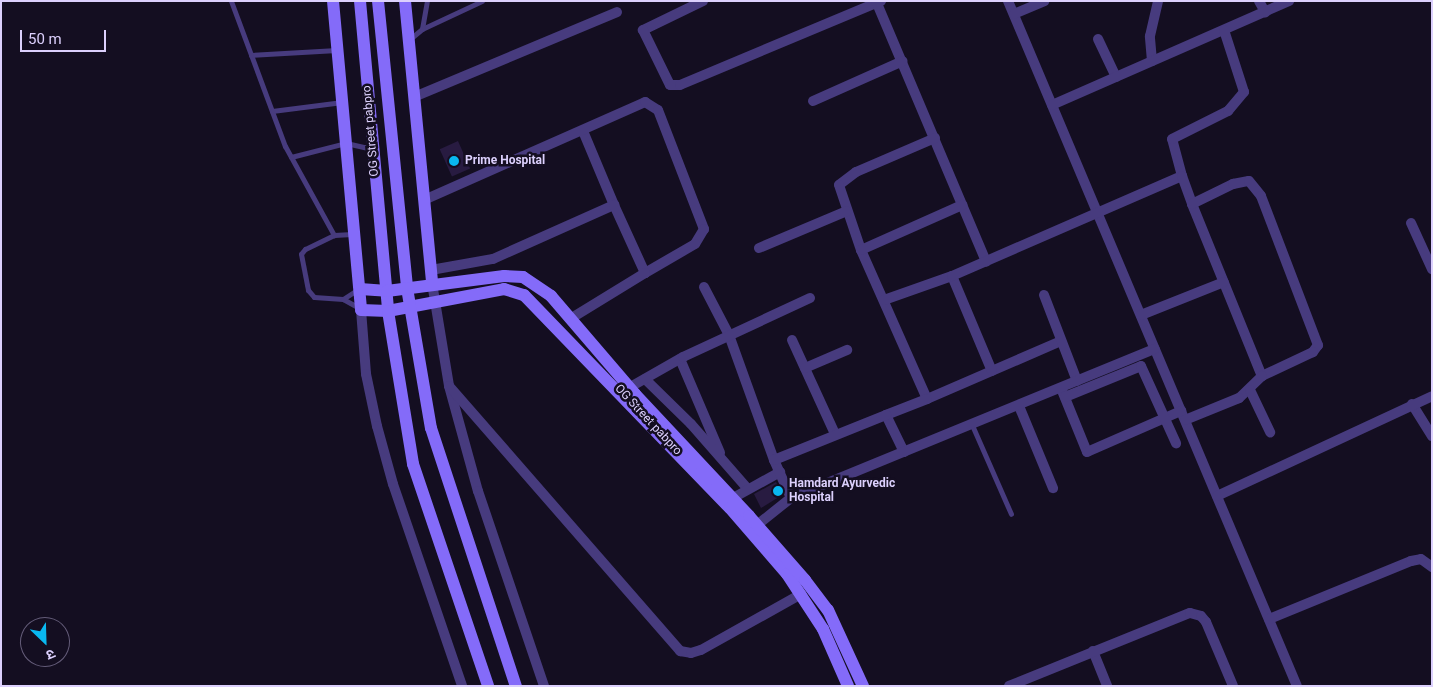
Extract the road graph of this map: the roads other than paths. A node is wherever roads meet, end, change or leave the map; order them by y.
1 (231, 1) edge
2 (333, 1) edge
3 (360, 1) edge
4 (378, 1) edge
5 (405, 1) edge
6 (427, 1) edge
7 (482, 1) edge
8 (703, 1) edge
9 (1008, 1) edge
10 (1044, 1) edge
11 (1158, 1) edge
12 (1259, 1) edge
13 (1289, 1) edge
14 (878, 2) edge
15 (686, 5) edge
16 (617, 12) dead end
17 (1265, 12) junction
18 (1014, 14) junction
19 (422, 29) junction
20 (1224, 30) junction
21 (1098, 39) dead end
22 (409, 40) junction
23 (338, 50) junction
24 (251, 55) junction
25 (903, 61) junction
26 (1152, 61) junction
27 (1116, 77) junction
28 (414, 97) junction
29 (813, 100) dead end
30 (342, 102) junction
31 (1052, 105) junction
32 (272, 111) junction
33 (583, 131) junction
34 (935, 138) junction
35 (346, 143) junction
36 (373, 149) junction
37 (291, 157) junction
38 (1182, 176) junction
39 (424, 200) junction
40 (1192, 204) junction
41 (614, 205) junction
42 (962, 205) junction
43 (847, 211) junction
44 (1098, 214) junction
45 (1411, 223) dead end
46 (353, 234) junction
47 (334, 235) junction
48 (759, 248) dead end
49 (861, 250) junction
50 (986, 262) junction
51 (1432, 269) edge
52 (645, 273) junction
53 (952, 276) junction
54 (431, 277) junction
55 (1224, 282) junction
56 (704, 287) dead end
57 (407, 288) junction
58 (360, 289) junction
59 (387, 291) junction
60 (1044, 295) dead end
61 (810, 298) dead end
62 (343, 299) junction
63 (884, 300) junction
64 (434, 303) junction
65 (410, 307) junction
66 (361, 310) junction
67 (388, 312) junction
68 (1141, 315) junction
69 (570, 319) junction
70 (729, 335) junction
71 (792, 340) dead end
72 (1062, 341) junction
73 (1155, 349) junction
74 (847, 350) dead end
75 (680, 358) junction
76 (805, 368) junction
77 (992, 370) junction
78 (1262, 376) junction
79 (645, 379) junction
80 (1077, 381) junction
81 (449, 386) junction
82 (625, 390) junction
83 (1250, 390) junction
84 (1063, 393) junction
85 (1432, 396) edge
86 (927, 399) junction
87 (1412, 404) junction
88 (1019, 406) junction
89 (886, 415) junction
90 (1183, 416) junction
91 (1165, 418) junction
92 (972, 425) junction
93 (1270, 432) dead end
94 (835, 434) junction
95 (1432, 436) edge
96 (1176, 443) dead end
97 (904, 452) junction
98 (774, 460) junction
99 (723, 461) junction
100 (780, 472) junction
101 (1053, 488) dead end
102 (748, 489) junction
103 (1217, 496) junction
104 (733, 498) junction
105 (791, 498) junction
106 (1011, 514) dead end
107 (757, 525) junction
108 (1432, 567) edge
109 (801, 594) junction
110 (1269, 620) junction
111 (1093, 651) junction
112 (462, 686) edge
113 (488, 686) edge
114 (516, 686) edge
115 (544, 686) edge
116 (848, 686) edge
117 (863, 686) edge
118 (1009, 686) edge
119 (1107, 686) edge
120 (1233, 686) edge
121 (1297, 686) edge

1 - 24 lane
2 - 23 street
3 - 36 street, OG Street pabpro
4 - 57 street, OG Street pabpro
5 - 22 street
6 - 19 lane
7 - 19 lane
8 - 15 street
9 - 18 street
10 - 18 street
11 - 26 street
12 - 17 street
13 - 17 street
14 - 15 street
14 - 25 street
16 - 28 street
17 - 20 street
18 - 31 street
19 - 22 lane
20 - 26 street
20 - 38 street
21 - 27 street
22 - 28 street
23 - 24 lane
23 - 30 street
24 - 32 lane
25 - 29 street
25 - 34 street
26 - 27 street
27 - 31 street
28 - 39 street
30 - 32 lane
30 - 35 street
31 - 44 street
32 - 37 lane
33 - 39 street
33 - 41 street
33 - 52 street
34 - 42 street
34 - 43 street
35 - 36 lane
35 - 37 lane
35 - 46 street
36 - 59 street, OG Street pabpro
37 - 47 lane
38 - 40 street
38 - 44 street
39 - 54 street
40 - 55 street
40 - 78 street
41 - 52 street
41 - 54 street
42 - 49 street
42 - 50 street
43 - 48 street
43 - 49 street
44 - 50 street
44 - 68 street
45 - 51 street
46 - 47 lane
46 - 58 street
47 - 62 lane
49 - 63 street
50 - 53 street
52 - 69 street
53 - 63 street
53 - 77 street
54 - 57 street, OG Street pabpro
54 - 64 street
54 - 69 street, OG Street pabpro
55 - 68 street
55 - 78 street
56 - 70 street
57 - 59 street, OG Street pabpro
57 - 65 street
58 - 59 street
58 - 62 lane
58 - 66 street
59 - 67 street, OG Street pabpro
60 - 72 street
61 - 70 street
62 - 66 lane
63 - 86 street
64 - 65 street, OG Street pabpro
64 - 81 street
64 - 82 street, OG Street pabpro
65 - 67 street, OG Street pabpro
65 - 114 street
66 - 67 street
66 - 112 street
67 - 113 street
68 - 73 street
69 - 82 street, OG Street pabpro
70 - 75 street
70 - 98 street
71 - 76 street
72 - 77 street
72 - 80 street
73 - 80 street
73 - 90 street
74 - 76 street
75 - 79 street
75 - 99 street
76 - 94 street
77 - 86 street
78 - 83 street
79 - 82 street
79 - 99 street
80 - 84 street
81 - 109 street
81 - 115 street
82 - 104 street, OG Street pabpro
82 - 109 street, OG Street pabpro
83 - 90 street
83 - 93 street
84 - 88 street
84 - 91 street
84 - 91 street
85 - 87 street
86 - 89 street
87 - 95 street
87 - 103 street
88 - 92 street
88 - 101 street
89 - 94 street
89 - 97 street
90 - 91 street
90 - 103 street
91 - 96 street
92 - 97 street
92 - 106 lane
94 - 98 street
97 - 105 street
98 - 100 street
99 - 102 street
100 - 102 street
100 - 105 street
102 - 104 street
103 - 110 street
104 - 107 street, OG Street pabpro
105 - 107 street
107 - 117 street, OG Street pabpro
108 - 110 street
109 - 116 street, OG Street pabpro
110 - 121 street
111 - 118 street
111 - 119 street
111 - 120 street

